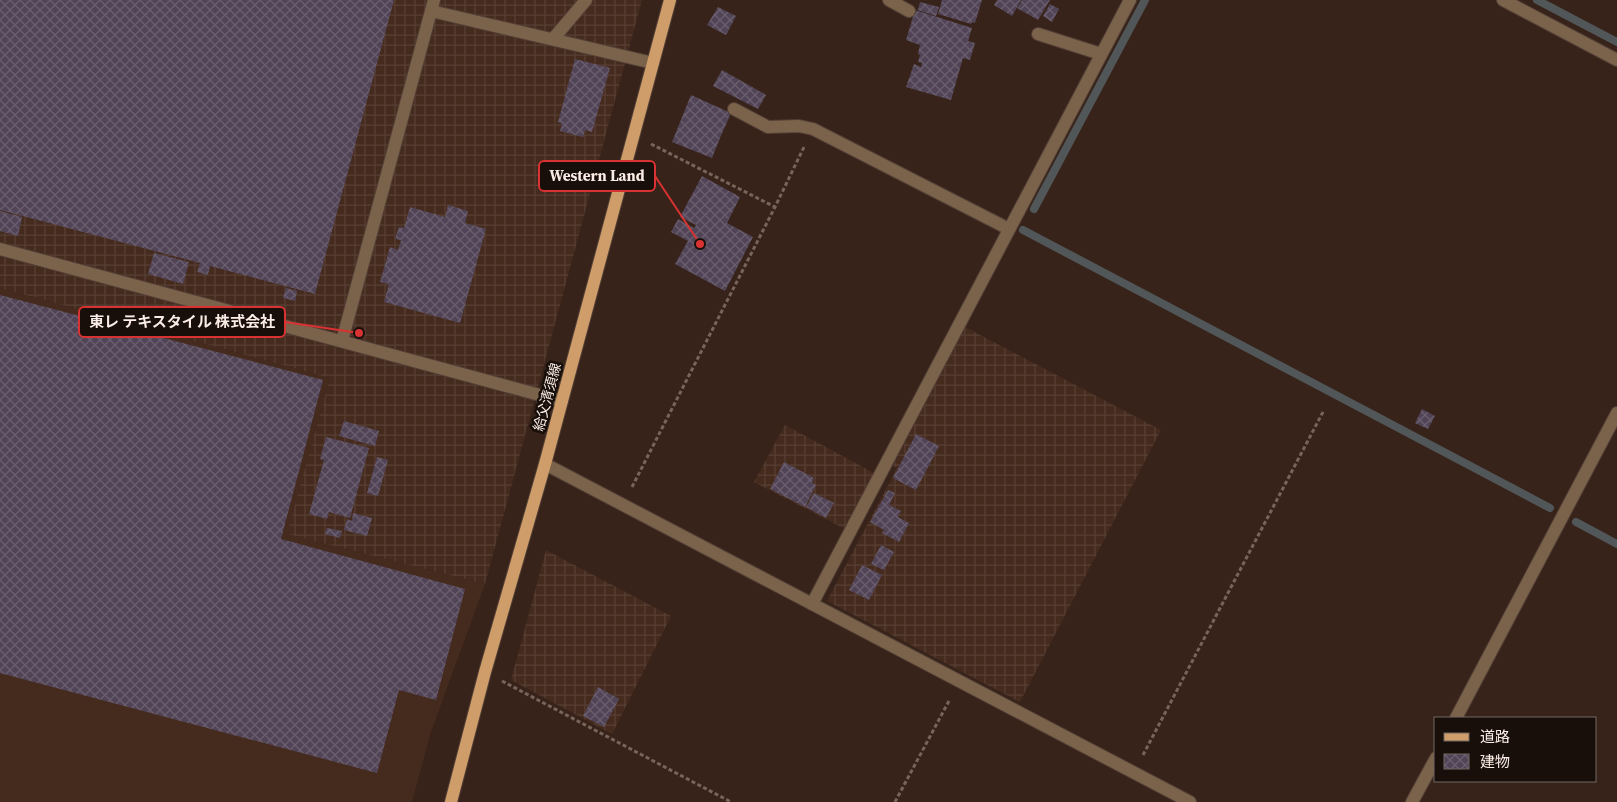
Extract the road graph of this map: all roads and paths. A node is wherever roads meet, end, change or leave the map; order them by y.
1 (586, 0) edge
2 (670, 0) edge
3 (889, 0) edge
4 (1130, 0) edge
5 (1503, 0) edge
6 (433, 5) edge
7 (909, 11) dead end
8 (1038, 34) dead end
9 (553, 39) junction
10 (1102, 54) junction
11 (1617, 59) edge
12 (653, 62) junction
13 (734, 109) dead end
14 (813, 129) junction
15 (634, 135) junction
16 (775, 207) junction
17 (1010, 229) junction
18 (0, 249) edge
19 (342, 342) junction
20 (562, 401) junction
21 (1324, 410) dead end
22 (1617, 413) edge
23 (545, 464) junction
24 (623, 505) junction
25 (812, 604) junction
26 (485, 672) junction
27 (959, 681) junction
28 (1457, 717) edge
29 (1434, 762) edge
30 (1134, 772) junction
31 (451, 802) edge
32 (732, 802) edge
33 (895, 802) edge
34 (1190, 802) edge
35 (1412, 802) edge

1 - 9 street
2 - 12 main road, 給父清須線
3 - 7 street
4 - 10 street
5 - 11 street
6 - 9 street
6 - 19 street
8 - 10 street
9 - 12 street
10 - 17 street
12 - 15 main road, 給父清須線
13 - 14 street
14 - 16 path
14 - 17 street
15 - 16 path
15 - 20 main road, 給父清須線
16 - 24 path
17 - 25 street
18 - 19 street
19 - 20 street
20 - 23 main road, 給父清須線
21 - 30 path
22 - 28 street
23 - 24 street
23 - 26 main road, 給父清須線
24 - 25 street
25 - 27 street
26 - 31 main road, 給父清須線
26 - 32 path
27 - 30 street
27 - 33 path
29 - 35 street
30 - 34 street

